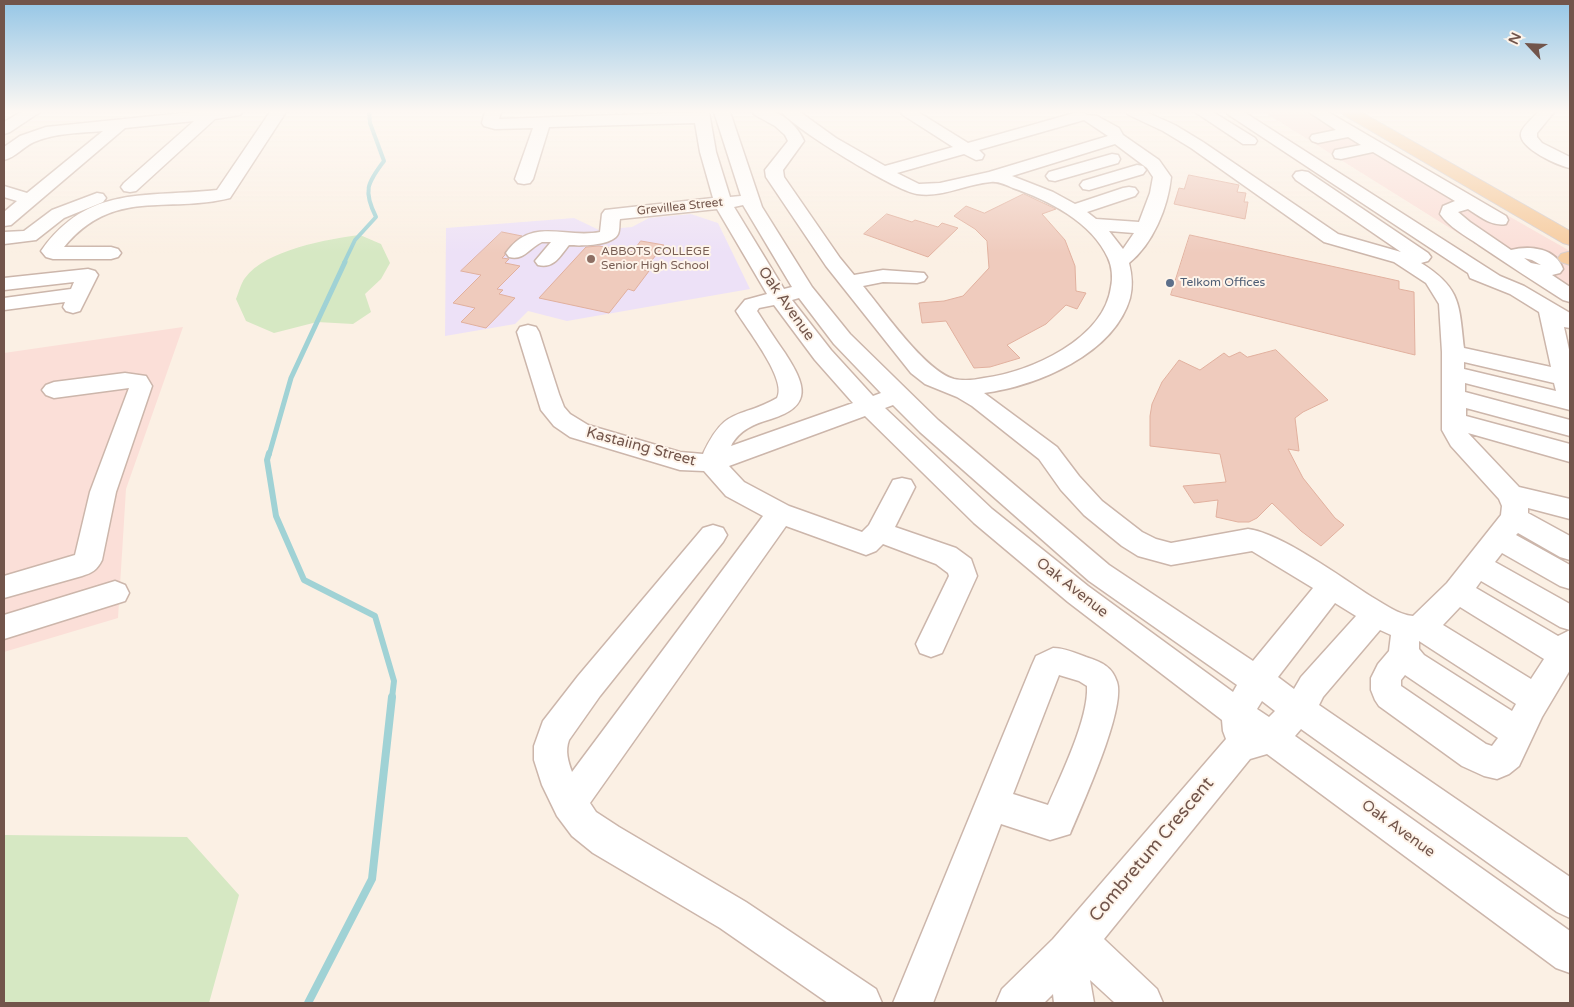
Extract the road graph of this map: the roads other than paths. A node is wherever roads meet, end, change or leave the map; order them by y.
1 (79, 159) edge
2 (161, 159) edge
3 (247, 159) edge
4 (530, 159) edge
5 (712, 159) edge
6 (781, 159) edge
7 (861, 159) edge
8 (933, 159) edge
9 (981, 159) edge
10 (1016, 159) edge
11 (1112, 159) dead end
12 (1150, 159) edge
13 (1218, 159) edge
14 (1244, 159) edge
15 (1308, 159) edge
16 (1394, 159) edge
17 (1425, 159) edge
18 (1445, 160) joint
19 (993, 167) junction
20 (1290, 168) dead end
21 (1137, 170) dead end
22 (884, 172) junction
23 (524, 179) dead end
24 (231, 182) junction
25 (1023, 185) junction
26 (130, 187) junction
27 (1356, 189) junction
28 (4, 192) edge
29 (1128, 192) dead end
30 (1330, 195) junction
31 (1066, 197) junction
32 (30, 200) junction
33 (1304, 200) junction
34 (737, 201) junction
35 (1282, 205) junction
36 (1462, 205) junction
37 (70, 208) junction
38 (1525, 213) junction
39 (88, 214) junction
40 (1499, 220) dead end
41 (4, 221) edge
42 (1090, 224) junction
43 (1570, 227) edge
44 (1144, 228) junction
45 (1570, 232) edge
46 (565, 238) junction
47 (9, 242) edge
48 (111, 252) dead end
49 (1380, 253) junction
50 (516, 254) dead end
51 (1401, 258) junction
52 (1548, 258) edge
53 (545, 261) dead end
54 (1119, 262) junction
55 (1432, 264) junction
56 (917, 278) dead end
57 (1570, 279) edge
58 (1493, 280) junction
59 (849, 282) junction
60 (4, 284) edge
61 (791, 293) junction
62 (1570, 296) edge
63 (4, 304) edge
64 (1549, 309) junction
65 (1570, 322) edge
66 (528, 332) dead end
67 (1452, 362) junction
68 (952, 387) junction
69 (54, 390) dead end
70 (1569, 393) edge
71 (897, 396) junction
72 (869, 406) junction
73 (1454, 409) junction
74 (1570, 428) edge
75 (1570, 453) edge
76 (712, 463) junction
77 (902, 487) dead end
78 (1570, 509) edge
79 (780, 514) junction
80 (1508, 516) junction
81 (879, 532) junction
82 (713, 535) dead end
83 (1570, 549) edge
84 (1478, 566) junction
85 (1570, 578) edge
86 (1332, 585) junction
87 (4, 587) edge
88 (1457, 591) junction
89 (115, 593) dead end
90 (1376, 614) junction
91 (1570, 618) edge
92 (4, 627) edge
93 (1411, 637) junction
94 (931, 644) dead end
95 (1566, 649) edge
96 (1257, 680) junction
97 (1536, 698) junction
98 (1299, 710) junction
99 (1238, 713) junction
100 (1518, 733) junction
101 (1255, 742) junction
102 (569, 804) junction
103 (992, 804) junction
104 (1570, 899) edge
105 (1072, 947) junction
106 (1570, 954) edge
107 (862, 1003) edge
108 (913, 1003) edge
109 (1016, 1003) edge
110 (1074, 1003) edge
111 (1143, 1003) edge

1 - 32 street
2 - 26 street
3 - 24 street
4 - 23 street
5 - 34 street, Oak Avenue
6 - 59 street
7 - 22 street
8 - 22 street
9 - 19 street
10 - 19 street
11 - 25 street
12 - 44 street
13 - 35 street
14 - 33 street
15 - 27 street
16 - 36 street
17 - 38 main road
18 - 43 main road
18 - 45 main road
19 - 22 street
19 - 25 street
20 - 30 street
21 - 31 street
24 - 26 street
24 - 39 street
25 - 31 street
26 - 37 street
27 - 30 street
27 - 58 street
28 - 32 street
29 - 31 street
30 - 33 street
30 - 55 street
31 - 42 street
32 - 41 street
33 - 35 street
33 - 49 street
34 - 46 street, Grevillea Street
34 - 61 street, Oak Avenue
35 - 49 street
36 - 40 street
36 - 52 street
37 - 39 street
37 - 47 street
38 - 52 main road
38 - 52 street
39 - 48 street
42 - 44 street
42 - 54 street
44 - 54 street
46 - 50 street
46 - 53 street
49 - 51 street
51 - 55 street
51 - 67 street
52 - 57 street
52 - 62 street
54 - 68 street
55 - 58 street
56 - 59 street
58 - 64 street
59 - 68 lane
60 - 63 street
61 - 71 street, Oak Avenue
61 - 72 street, Oak Avenue
61 - 76 street
64 - 65 street
64 - 70 street
66 - 76 street, Kastaiing Street
67 - 70 street
67 - 73 street
68 - 86 street
69 - 87 street
71 - 72 street, Kastaiing Street
71 - 96 street, Oak Avenue
72 - 76 street, Kastaiing Street
72 - 99 street, Oak Avenue
73 - 74 street
73 - 75 street
73 - 80 street
76 - 79 street
77 - 81 street
78 - 80 street
79 - 81 street
79 - 102 street
80 - 83 street
80 - 84 street
80 - 85 street
81 - 94 street
82 - 102 street
84 - 88 street
84 - 91 street
86 - 90 street
86 - 96 street
88 - 93 street
88 - 95 street
89 - 92 street
90 - 93 street
90 - 98 street, Combretum Crescent
93 - 97 street
93 - 100 street
93 - 100 street
95 - 97 street
96 - 98 street, Oak Avenue
96 - 99 street
97 - 100 street
98 - 101 street, Combretum Crescent
98 - 104 street, Oak Avenue
99 - 101 street
101 - 105 street, Combretum Crescent
101 - 106 street, Oak Avenue
102 - 107 street
103 - 103 street
103 - 108 street
105 - 109 street, Combretum Crescent
105 - 110 street
105 - 111 street

